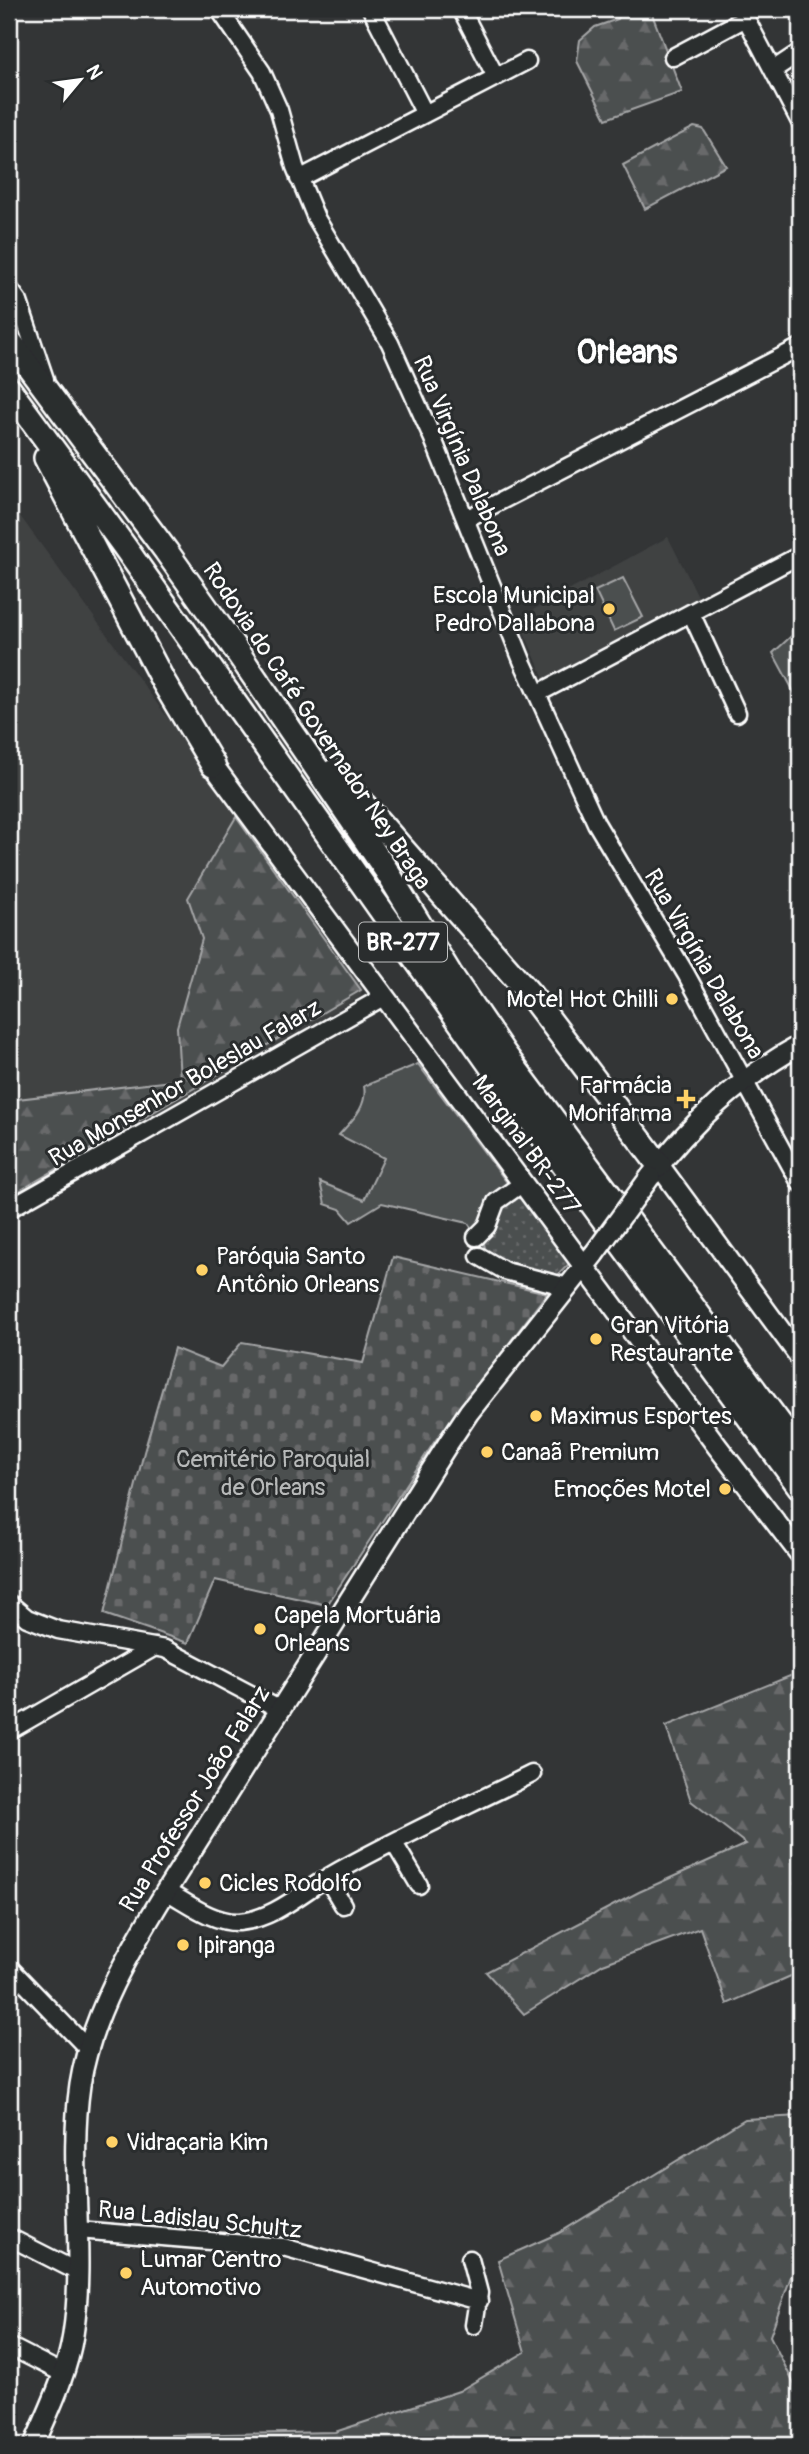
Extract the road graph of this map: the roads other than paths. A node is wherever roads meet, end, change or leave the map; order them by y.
1 (219, 9) edge
2 (371, 9) edge
3 (461, 9) edge
4 (743, 13) edge
5 (800, 52) edge
6 (673, 57) dead end
7 (527, 61) dead end
8 (773, 70) junction
9 (496, 77) junction
10 (425, 114) junction
11 (800, 122) edge
12 (299, 179) junction
13 (9, 288) edge
14 (9, 340) edge
15 (800, 347) edge
16 (10, 391) edge
17 (50, 395) junction
18 (466, 519) junction
19 (800, 555) edge
20 (691, 613) junction
21 (537, 694) junction
22 (269, 699) junction
23 (737, 713) dead end
24 (214, 765) joint
25 (385, 996) junction
26 (800, 1045) edge
27 (746, 1081) junction
28 (654, 1171) junction
29 (523, 1183) junction
30 (800, 1183) edge
31 (9, 1209) edge
32 (475, 1237) dead end
33 (479, 1256) dead end
34 (589, 1260) junction
35 (568, 1287) junction
36 (800, 1357) edge
37 (800, 1451) edge
38 (800, 1487) edge
39 (800, 1554) edge
40 (9, 1603) edge
41 (155, 1647) junction
42 (279, 1709) junction
43 (9, 1731) edge
44 (532, 1774) dead end
45 (394, 1843) junction
46 (327, 1878) junction
47 (419, 1885) dead end
48 (166, 1891) junction
49 (344, 1906) dead end
50 (9, 1967) edge
51 (88, 2049) junction
52 (78, 2230) junction
53 (9, 2237) edge
54 (470, 2259) dead end
55 (78, 2272) junction
56 (479, 2301) junction
57 (474, 2325) dead end
58 (9, 2346) edge
59 (64, 2374) junction
60 (33, 2445) edge

1 - 12 street, Rua Virgínia Dalabona
2 - 10 street
3 - 9 street
4 - 6 street
4 - 8 street
5 - 8 street
7 - 9 street
8 - 11 street
9 - 10 street
10 - 12 street
12 - 18 street, Rua Virgínia Dalabona
13 - 17 street
14 - 17 highway, Rodovia do Café Governador Ney Braga / BR-277
15 - 18 street
16 - 24 highway
16 - 38 highway, Rodovia do Café Governador Ney Braga / BR-277
17 - 22 highway, Rodovia do Café Governador Ney Braga / BR-277
18 - 21 street, Rua Virgínia Dalabona
19 - 20 street
20 - 21 street
20 - 23 street
21 - 27 street, Rua Virgínia Dalabona
22 - 28 highway
22 - 37 highway, Rodovia do Café Governador Ney Braga / BR-277
24 - 25 main road, Marginal BR-277
25 - 29 main road, Marginal BR-277
25 - 31 street, Rua Monsenhor Boleslau Falarz
26 - 27 main road, Rua Professor João Falarz
27 - 28 main road, Rua Professor João Falarz
27 - 30 street, Rua Virgínia Dalabona
28 - 34 main road, Rua Professor João Falarz, bridge
28 - 36 main road
29 - 32 street
29 - 34 main road, Marginal BR-277
33 - 35 street
34 - 35 main road, Rua Professor João Falarz
34 - 39 main road, Marginal BR-277
35 - 42 main road, Rua Professor João Falarz
40 - 41 street
41 - 42 street
41 - 43 street
42 - 48 main road, Rua Professor João Falarz
44 - 45 street
45 - 46 street
45 - 47 street
46 - 48 street
46 - 49 street
48 - 51 main road, Rua Professor João Falarz
50 - 51 street
51 - 52 main road, Rua Professor João Falarz
52 - 55 main road, Rua Professor João Falarz
52 - 56 street, Rua Ladislau Schultz
53 - 55 street
54 - 56 street
55 - 59 main road, Rua Professor João Falarz
56 - 57 street
58 - 59 street
59 - 60 main road, Rua Professor João Falarz

